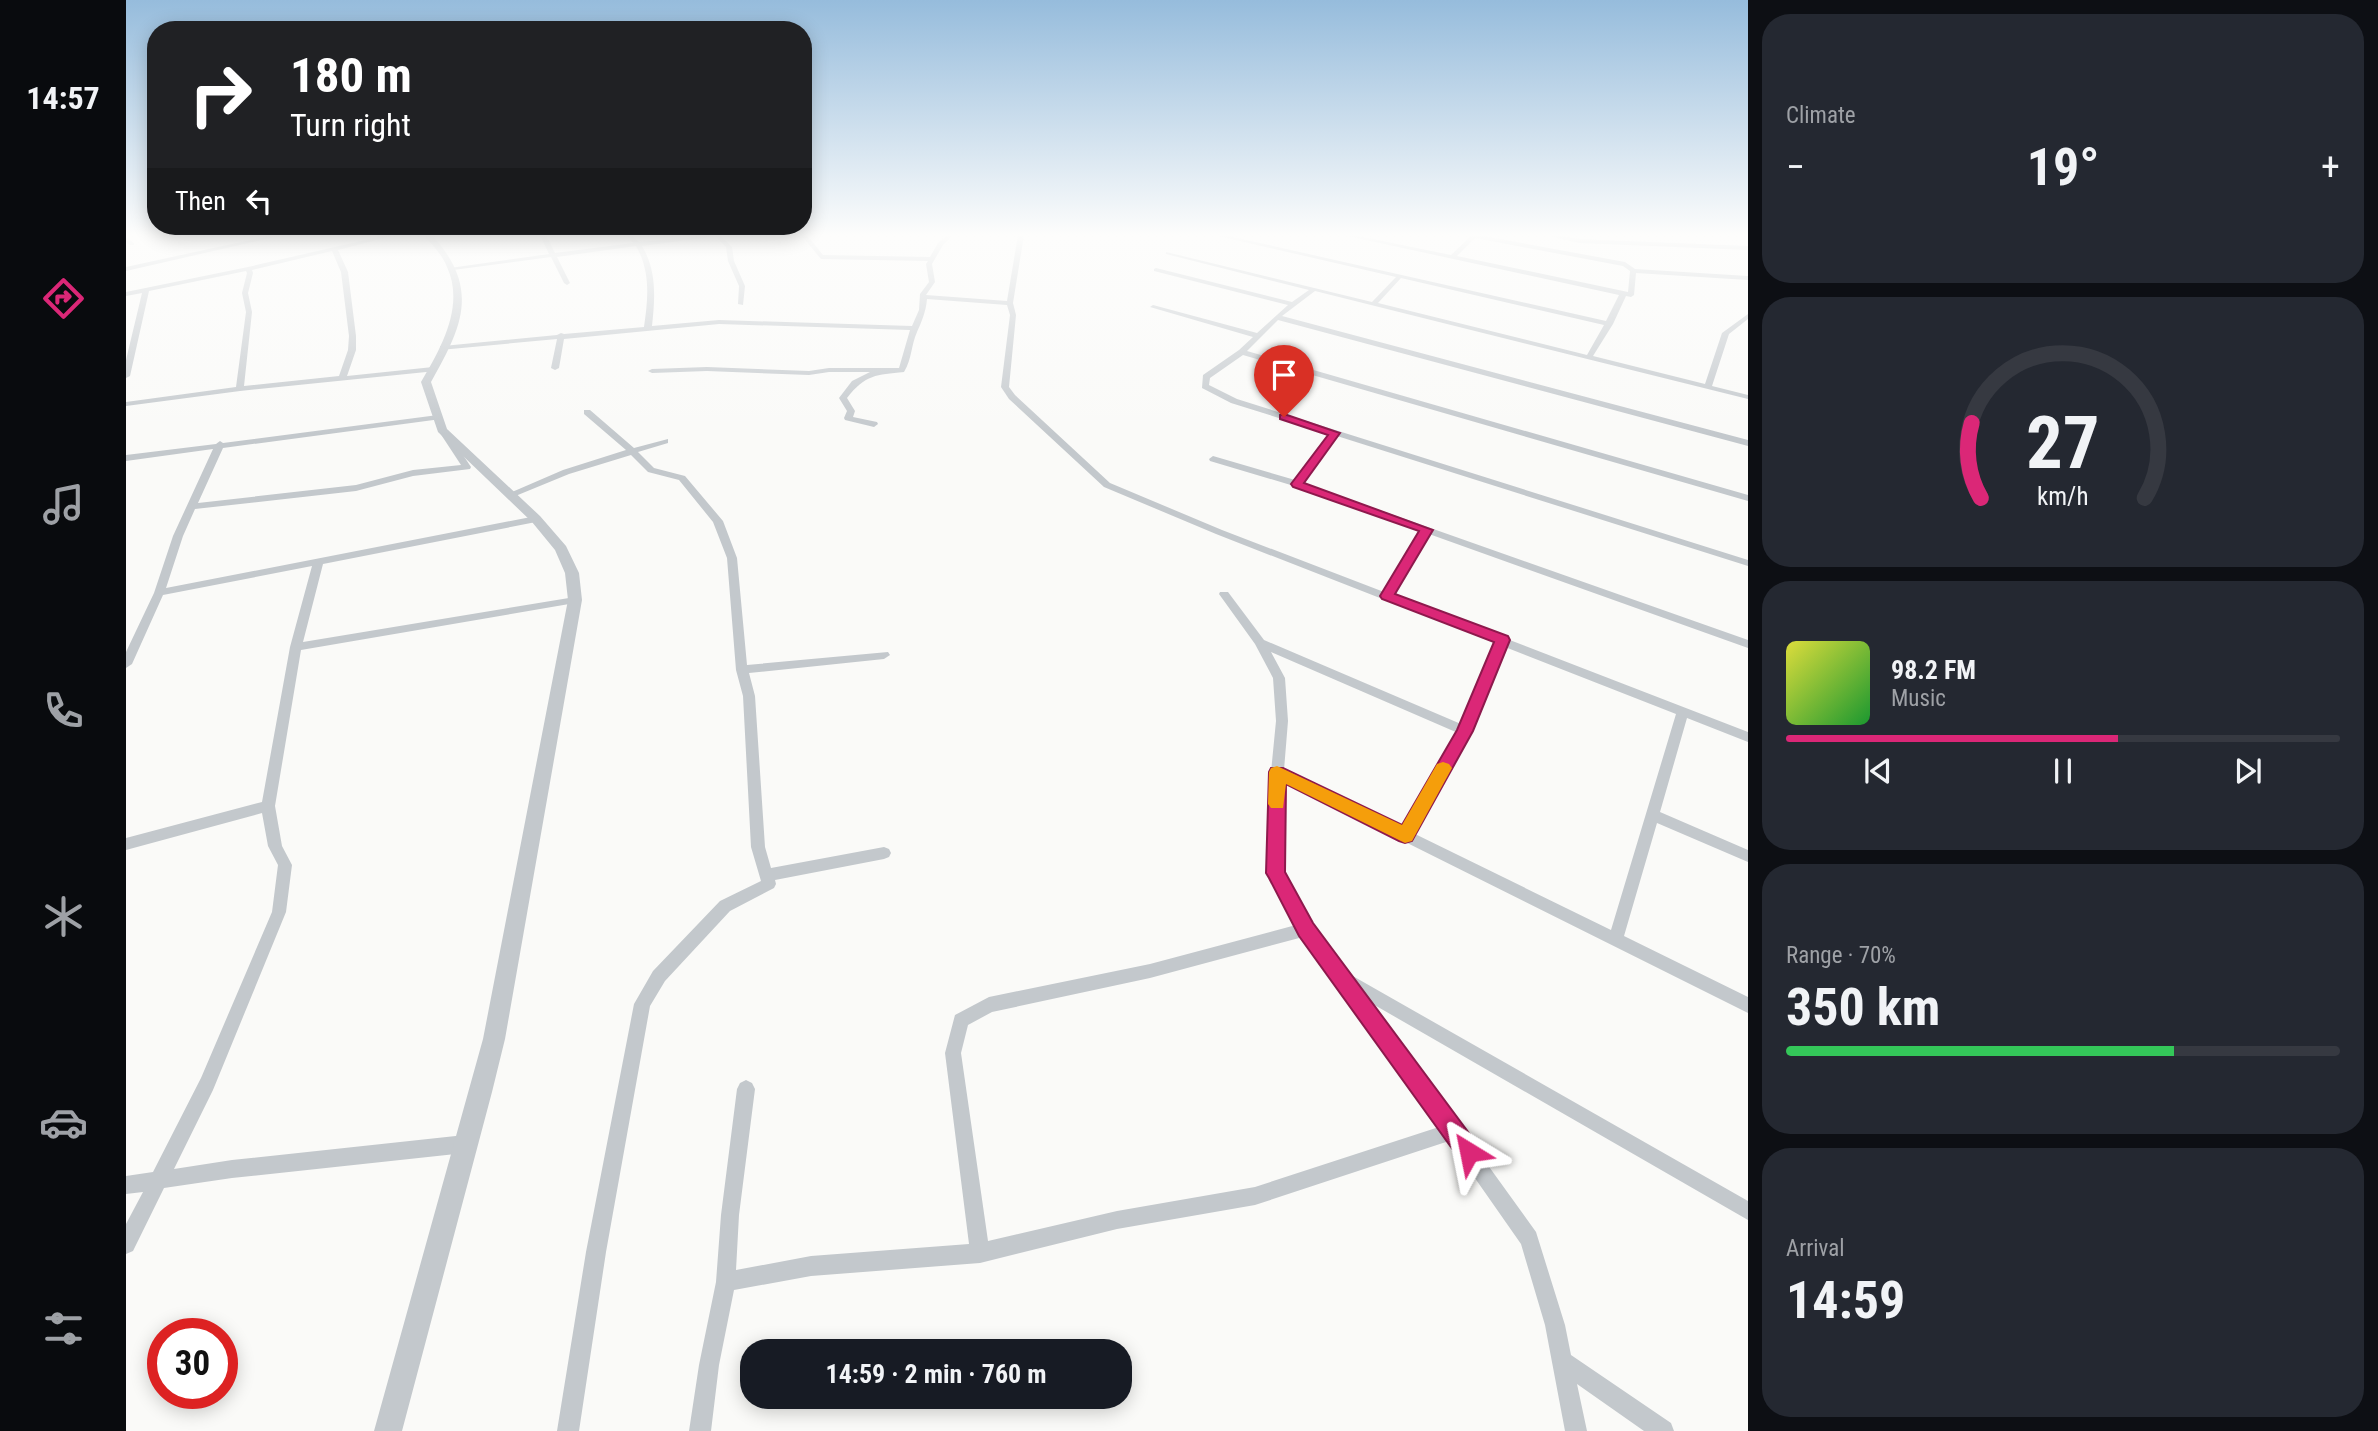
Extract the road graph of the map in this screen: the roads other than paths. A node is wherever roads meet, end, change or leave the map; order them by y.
1 (143, 302) edge
2 (247, 302) edge
3 (349, 302) edge
4 (458, 302) edge
5 (651, 302) edge
6 (923, 302) edge
7 (992, 302) edge
8 (1282, 302) edge
9 (1299, 302) edge
10 (1362, 302) edge
11 (1377, 302) edge
12 (1512, 302) edge
13 (1619, 302) edge
14 (1010, 303) joint
15 (1295, 305) junction
16 (1374, 305) junction
17 (1153, 307) dead end
18 (1748, 316) edge
19 (1278, 317) junction
20 (1744, 322) edge
21 (1609, 324) junction
22 (648, 327) junction
23 (916, 328) junction
24 (561, 335) junction
25 (1258, 336) junction
26 (443, 348) junction
27 (1242, 352) junction
28 (1589, 357) junction
29 (555, 368) dead end
30 (433, 369) junction
31 (880, 371) junction
32 (652, 372) dead end
33 (126, 376) edge
34 (342, 379) junction
35 (1708, 386) junction
36 (240, 389) junction
37 (1748, 397) edge
38 (126, 404) edge
39 (587, 412) dead end
40 (440, 424) junction
41 (874, 424) dead end
42 (1335, 433) junction
43 (665, 441) dead end
44 (1748, 443) edge
45 (220, 444) junction
46 (630, 450) junction
47 (126, 458) edge
48 (1213, 459) dead end
49 (1297, 484) junction
50 (510, 495) junction
51 (1748, 498) edge
52 (192, 506) junction
53 (536, 519) junction
54 (1426, 530) junction
55 (319, 560) junction
56 (1748, 563) edge
57 (159, 593) junction
58 (1224, 594) dead end
59 (1387, 596) junction
60 (575, 600) junction
61 (1502, 640) junction
62 (130, 641) edge
63 (1260, 643) junction
64 (1748, 644) edge
65 (296, 647) junction
66 (884, 655) dead end
67 (126, 664) edge
68 (742, 670) junction
69 (1683, 712) junction
70 (1465, 731) junction
71 (1748, 737) edge
72 (1277, 772) junction
73 (268, 806) junction
74 (1653, 815) junction
75 (1405, 835) junction
76 (126, 844) edge
77 (884, 853) dead end
78 (1748, 856) edge
79 (767, 875) junction
80 (1306, 929) junction
81 (1616, 939) junction
82 (1345, 979) junction
83 (1748, 1005) edge
84 (746, 1089) dead end
85 (1454, 1131) junction
86 (465, 1144) junction
87 (159, 1181) junction
88 (126, 1185) edge
89 (1748, 1211) edge
90 (126, 1244) edge
91 (980, 1253) junction
92 (726, 1282) junction
93 (1564, 1362) junction
94 (388, 1431) edge
95 (568, 1431) edge
96 (701, 1431) edge
97 (1576, 1431) edge
98 (1663, 1431) edge

1 - 33 street
2 - 36 street
3 - 34 street
4 - 26 street
5 - 22 street
6 - 23 street
7 - 14 street
8 - 15 street
9 - 15 street
10 - 16 street
11 - 16 street
12 - 21 street
13 - 21 street
14 - 59 street
15 - 19 street
16 - 28 street
17 - 25 street
18 - 20 street
19 - 25 street
19 - 44 street
20 - 35 street
21 - 28 street
22 - 23 street
22 - 24 street
23 - 31 street
24 - 26 street
24 - 29 street
25 - 27 street
26 - 30 street
27 - 42 street
27 - 51 street
28 - 35 street
30 - 34 street
30 - 40 street
31 - 32 street
31 - 41 street
34 - 36 street
35 - 37 street
36 - 38 street
39 - 46 street
40 - 45 street
40 - 50 street
40 - 52 street
42 - 49 street
42 - 56 street
43 - 46 street
45 - 47 street
45 - 52 street
46 - 50 street
46 - 68 street
48 - 49 street
49 - 54 street
50 - 53 street
52 - 57 street
53 - 55 street
53 - 60 street
54 - 59 street
54 - 64 street
55 - 57 street
55 - 65 street
57 - 62 street
58 - 63 street
59 - 61 street
60 - 65 street
60 - 86 street
61 - 69 street
61 - 70 street
62 - 67 street
63 - 70 street
63 - 72 street
65 - 73 street
66 - 68 street
68 - 79 street
69 - 71 street
69 - 74 street
70 - 75 street
72 - 75 street
72 - 80 street
73 - 76 street
73 - 87 street
74 - 78 street
74 - 81 street
75 - 81 street
77 - 79 street
79 - 95 street
80 - 82 street
80 - 91 street
81 - 83 street
82 - 85 street
82 - 89 street
84 - 92 street
85 - 91 street
85 - 93 street
86 - 87 street
86 - 94 street
87 - 88 street
87 - 90 street
91 - 92 street
92 - 96 street
93 - 97 street
93 - 98 street

